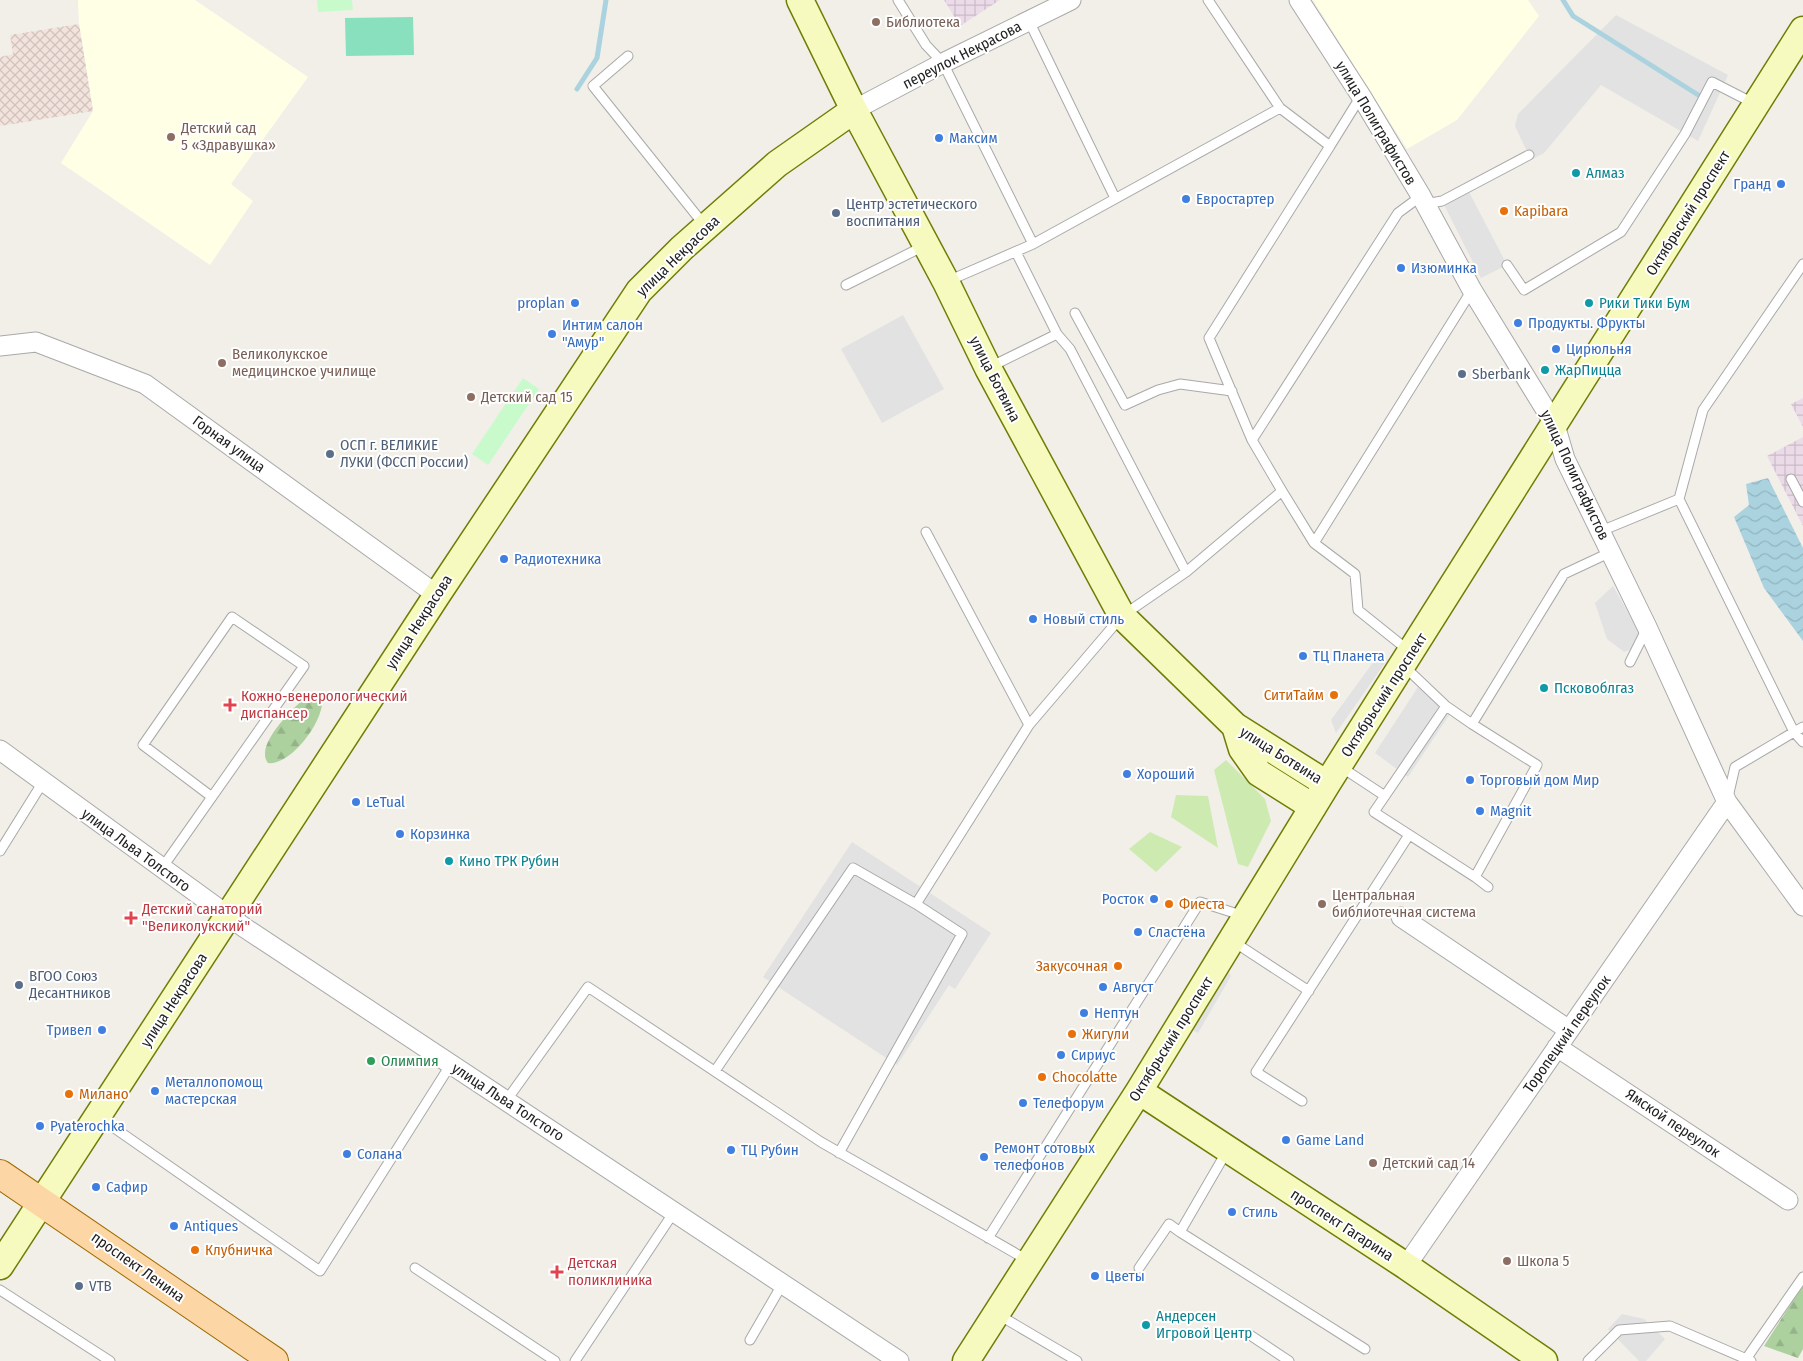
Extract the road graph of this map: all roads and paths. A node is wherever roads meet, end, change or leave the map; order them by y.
1 (800, 0) edge
2 (898, 0) edge
3 (1071, 0) edge
4 (1208, 0) edge
5 (1299, 0) edge
6 (1029, 21) junction
7 (1803, 30) edge
8 (628, 56) dead end
9 (943, 63) junction
10 (1361, 96) junction
11 (1756, 105) junction
12 (1280, 108) junction
13 (854, 110) junction
14 (1330, 146) junction
15 (1529, 155) dead end
16 (1116, 198) junction
17 (1423, 200) junction
18 (706, 228) junction
19 (1034, 244) junction
20 (926, 245) junction
21 (1016, 252) junction
22 (1803, 264) edge
23 (1507, 265) dead end
24 (946, 282) junction
25 (846, 285) dead end
26 (1472, 290) junction
27 (1075, 313) dead end
28 (1057, 334) junction
29 (0, 346) edge
30 (988, 368) junction
31 (1232, 391) junction
32 (1555, 425) junction
33 (1252, 440) junction
34 (1791, 479) dead end
35 (1282, 491) junction
36 (1679, 498) junction
37 (1803, 502) edge
38 (926, 532) dead end
39 (1601, 532) junction
40 (1314, 543) junction
41 (1611, 552) junction
42 (1186, 572) junction
43 (437, 595) junction
44 (1122, 616) junction
45 (1647, 627) junction
46 (1407, 659) junction
47 (1630, 662) dead end
48 (1446, 706) junction
49 (1472, 724) junction
50 (1029, 725) junction
51 (1235, 726) junction
52 (1803, 727) edge
53 (1794, 732) junction
54 (1803, 742) edge
55 (0, 750) edge
56 (1333, 775) junction
57 (43, 782) junction
58 (1385, 796) junction
59 (212, 797) junction
60 (1727, 802) junction
61 (1313, 806) junction
62 (1409, 835) junction
63 (0, 851) edge
64 (162, 868) junction
65 (1475, 877) junction
66 (1488, 887) dead end
67 (916, 904) junction
68 (1803, 906) edge
69 (228, 916) junction
70 (1246, 916) junction
71 (1401, 918) dead end
72 (1232, 941) junction
73 (1309, 990) junction
74 (1569, 1030) junction
75 (1557, 1047) junction
76 (450, 1064) junction
77 (715, 1071) junction
78 (1139, 1091) junction
79 (506, 1101) junction
80 (1302, 1101) dead end
81 (98, 1117) junction
82 (1227, 1150) junction
83 (839, 1153) junction
84 (0, 1174) edge
85 (1788, 1200) dead end
86 (43, 1202) junction
87 (674, 1212) junction
88 (1180, 1232) junction
89 (988, 1238) junction
90 (1030, 1262) junction
91 (0, 1266) edge
92 (1406, 1266) junction
93 (415, 1268) dead end
94 (1139, 1268) dead end
95 (1803, 1277) edge
96 (783, 1283) junction
97 (0, 1290) edge
98 (997, 1314) junction
99 (1250, 1335) dead end
100 (750, 1340) dead end
101 (1365, 1349) dead end
102 (1748, 1360) edge
103 (110, 1361) edge
104 (274, 1361) edge
105 (555, 1361) edge
106 (575, 1361) edge
107 (899, 1361) edge
108 (966, 1361) edge
109 (1077, 1361) edge
110 (1289, 1361) edge
111 (1544, 1361) edge
112 (1588, 1361) edge

1 - 13 street, улица Ботвина
2 - 9 lane
3 - 6 street, переулок Некрасова
4 - 12 lane
5 - 10 street, улица Полиграфистов
6 - 9 street, переулок Некрасова
6 - 16 lane
7 - 11 street, Октябрьский проспект
8 - 18 lane
9 - 13 street, переулок Некрасова
9 - 19 lane
10 - 14 lane
10 - 17 street, улица Полиграфистов
11 - 23 lane
11 - 32 street, Октябрьский проспект
12 - 14 lane
12 - 16 lane
13 - 18 street, улица Некрасова
13 - 20 street, улица Ботвина
14 - 31 lane
15 - 17 lane
16 - 19 lane
17 - 26 street, улица Полиграфистов
17 - 33 lane
18 - 43 street, улица Некрасова
19 - 21 lane
20 - 24 street, улица Ботвина
20 - 25 lane
21 - 24 lane
21 - 28 lane
22 - 36 lane
24 - 30 street, улица Ботвина
26 - 32 street, улица Полиграфистов
26 - 40 lane
27 - 31 lane
28 - 30 lane
28 - 42 lane
29 - 43 street, Горная улица
30 - 44 street, улица Ботвина
31 - 33 lane
32 - 39 street, улица Полиграфистов
32 - 46 street, Октябрьский проспект
33 - 35 lane
34 - 37 lane
35 - 40 lane
35 - 42 lane
36 - 39 lane
36 - 53 lane
38 - 50 lane
39 - 41 street, улица Полиграфистов
40 - 46 lane
41 - 45 street, улица Полиграфистов
41 - 49 lane
42 - 44 lane
43 - 69 street, улица Некрасова
44 - 50 lane
44 - 51 street, улица Ботвина
45 - 47 lane
45 - 60 street, улица Полиграфистов
46 - 48 lane
46 - 56 street, Октябрьский проспект
48 - 49 lane
48 - 58 lane
49 - 65 lane
50 - 67 lane
51 - 56 street, улица Ботвина
51 - 61 street, улица Ботвина
52 - 53 lane
53 - 54 lane
53 - 60 lane
55 - 57 street, улица Льва Толстого
56 - 58 lane
56 - 61 street, Октябрьский проспект
57 - 63 lane
57 - 64 street, улица Льва Толстого
58 - 62 lane
59 - 59 lane
59 - 64 lane
60 - 68 street, улица Полиграфистов
60 - 74 street, Торопецкий переулок
61 - 70 street, Октябрьский проспект
62 - 65 lane
62 - 73 lane
64 - 69 street, улица Льва Толстого
65 - 66 lane
67 - 77 lane
67 - 83 lane
69 - 76 street, улица Льва Толстого
69 - 81 street, улица Некрасова
70 - 72 street, Октябрьский проспект
70 - 89 lane
71 - 74 street
72 - 73 lane
72 - 78 street, Октябрьский проспект
73 - 80 lane
74 - 75 street, Торопецкий переулок
75 - 85 street, Ямской переулок
75 - 92 street, Торопецкий переулок
76 - 79 street, улица Льва Толстого
76 - 81 lane
77 - 79 lane
77 - 83 lane
78 - 82 street, проспект Гагарина
78 - 90 street, Октябрьский проспект
79 - 87 street, улица Льва Толстого
81 - 86 street, улица Некрасова
82 - 88 lane
82 - 92 street, проспект Гагарина
83 - 89 lane
84 - 86 main road, проспект Ленина
86 - 91 street, улица Некрасова
86 - 104 main road, проспект Ленина
87 - 96 street, улица Льва Толстого
87 - 106 lane
88 - 94 lane
88 - 101 lane
89 - 90 lane
90 - 98 street, Октябрьский проспект
92 - 111 street, проспект Гагарина
93 - 105 lane
95 - 102 lane
96 - 100 lane
96 - 107 street, улица Льва Толстого
97 - 103 lane
98 - 108 street, Октябрьский проспект
98 - 109 lane
99 - 110 lane
102 - 112 lane

